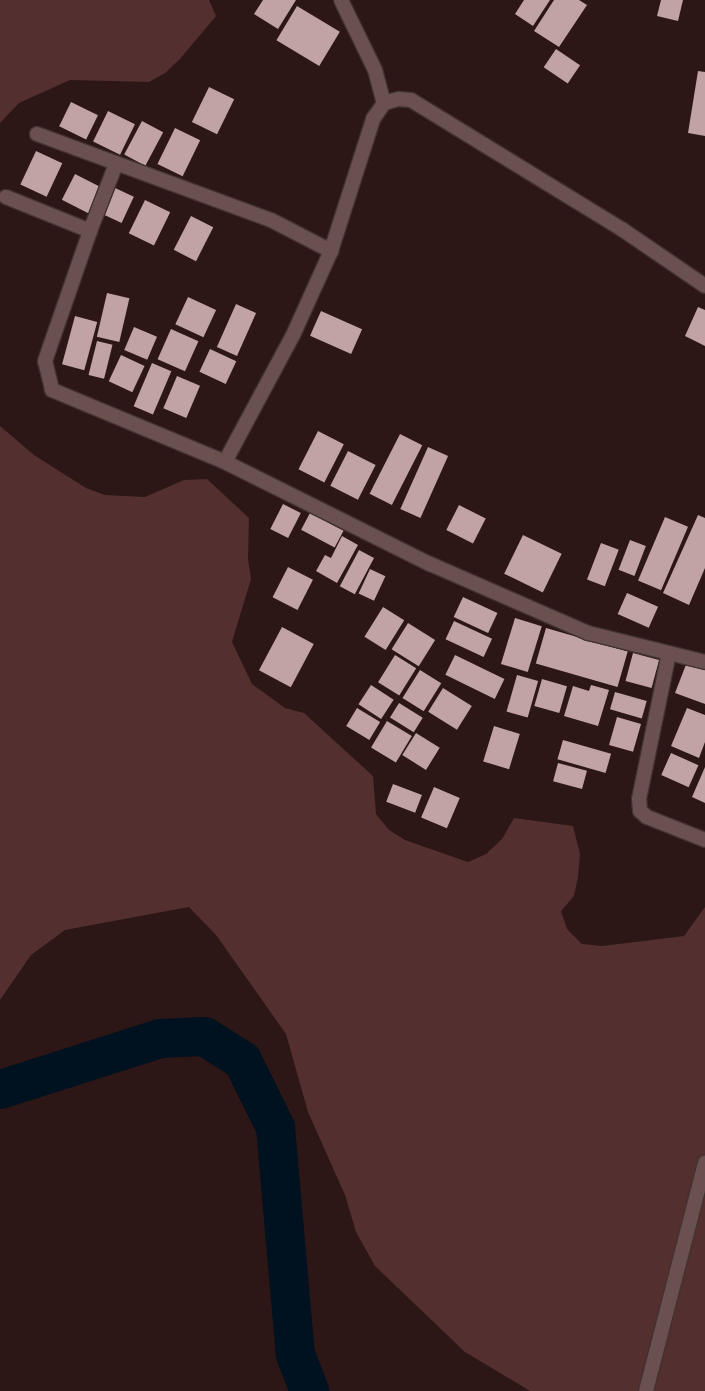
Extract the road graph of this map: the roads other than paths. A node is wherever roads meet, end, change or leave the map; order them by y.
1 (341, 0) edge
2 (384, 103) junction
3 (38, 134) dead end
4 (116, 164) junction
5 (6, 197) dead end
6 (90, 231) junction
7 (331, 250) junction
8 (705, 286) edge
9 (225, 462) junction
10 (669, 653) junction
11 (705, 662) edge
12 (705, 840) edge
13 (705, 1163) edge
14 (646, 1391) edge

1 - 2 street
2 - 7 street
2 - 8 street
3 - 4 street
4 - 6 street
4 - 7 street
5 - 6 street
6 - 9 street
7 - 9 street
9 - 10 street
10 - 11 street
10 - 12 street
13 - 14 street

